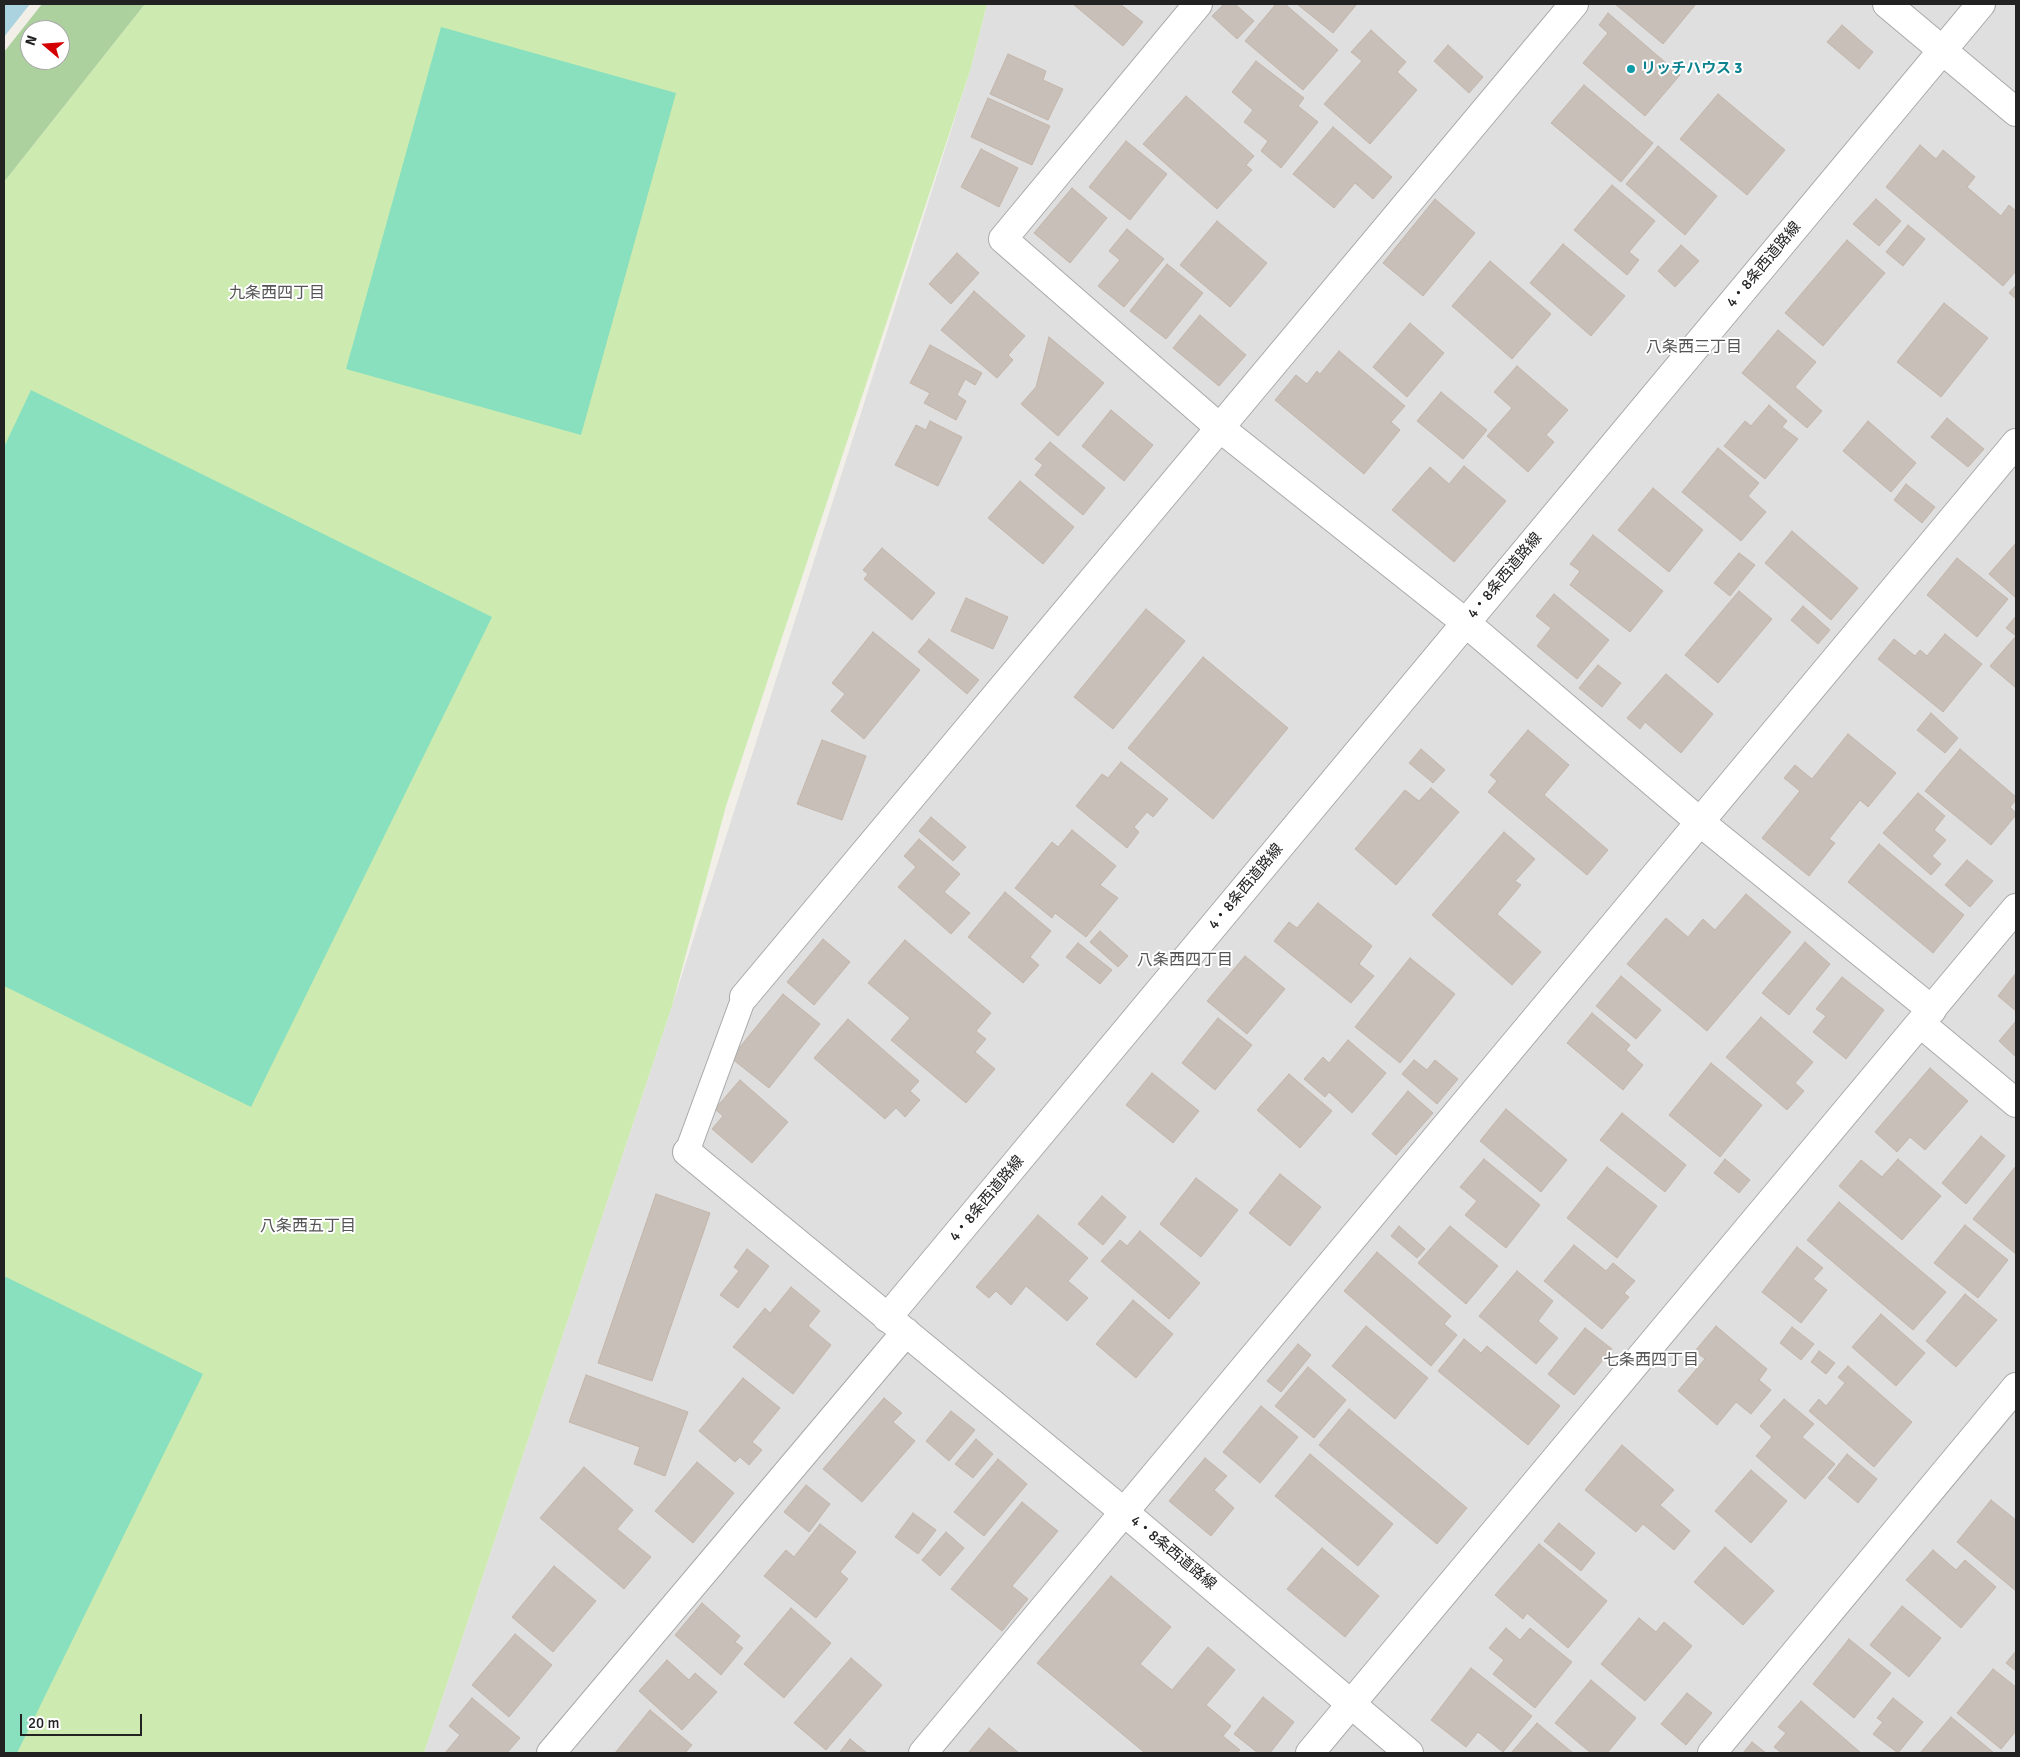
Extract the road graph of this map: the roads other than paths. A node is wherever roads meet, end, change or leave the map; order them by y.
1 (1198, 4) edge
2 (1574, 4) edge
3 (1887, 4) edge
4 (1982, 4) edge
5 (1943, 50) junction
6 (2016, 112) edge
7 (1220, 428) junction
8 (2016, 443) edge
9 (1466, 623) junction
10 (1700, 822) junction
11 (2016, 908) edge
12 (744, 997) joint
13 (1926, 1017) junction
14 (2016, 1103) edge
15 (687, 1152) joint
16 (897, 1325) junction
17 (2016, 1387) edge
18 (1124, 1512) junction
19 (1351, 1704) junction
20 (551, 1753) edge
21 (923, 1753) edge
22 (1310, 1753) edge
23 (1409, 1753) edge
24 (1712, 1753) edge

1 - 7 street
2 - 7 street
3 - 5 street
4 - 5 street, 4・8条西道路線
5 - 6 street
5 - 9 street, 4・8条西道路線
7 - 9 street
7 - 12 street
8 - 10 street
9 - 10 street
9 - 16 street, 4・8条西道路線
10 - 13 street
10 - 18 street
11 - 13 street
12 - 15 lane
13 - 14 street
13 - 19 street
15 - 16 street
16 - 18 street, 4・8条西道路線
16 - 20 street
17 - 24 street
18 - 19 street, 4・8条西道路線
18 - 21 street
19 - 22 street
19 - 23 street, 4・8条西道路線

